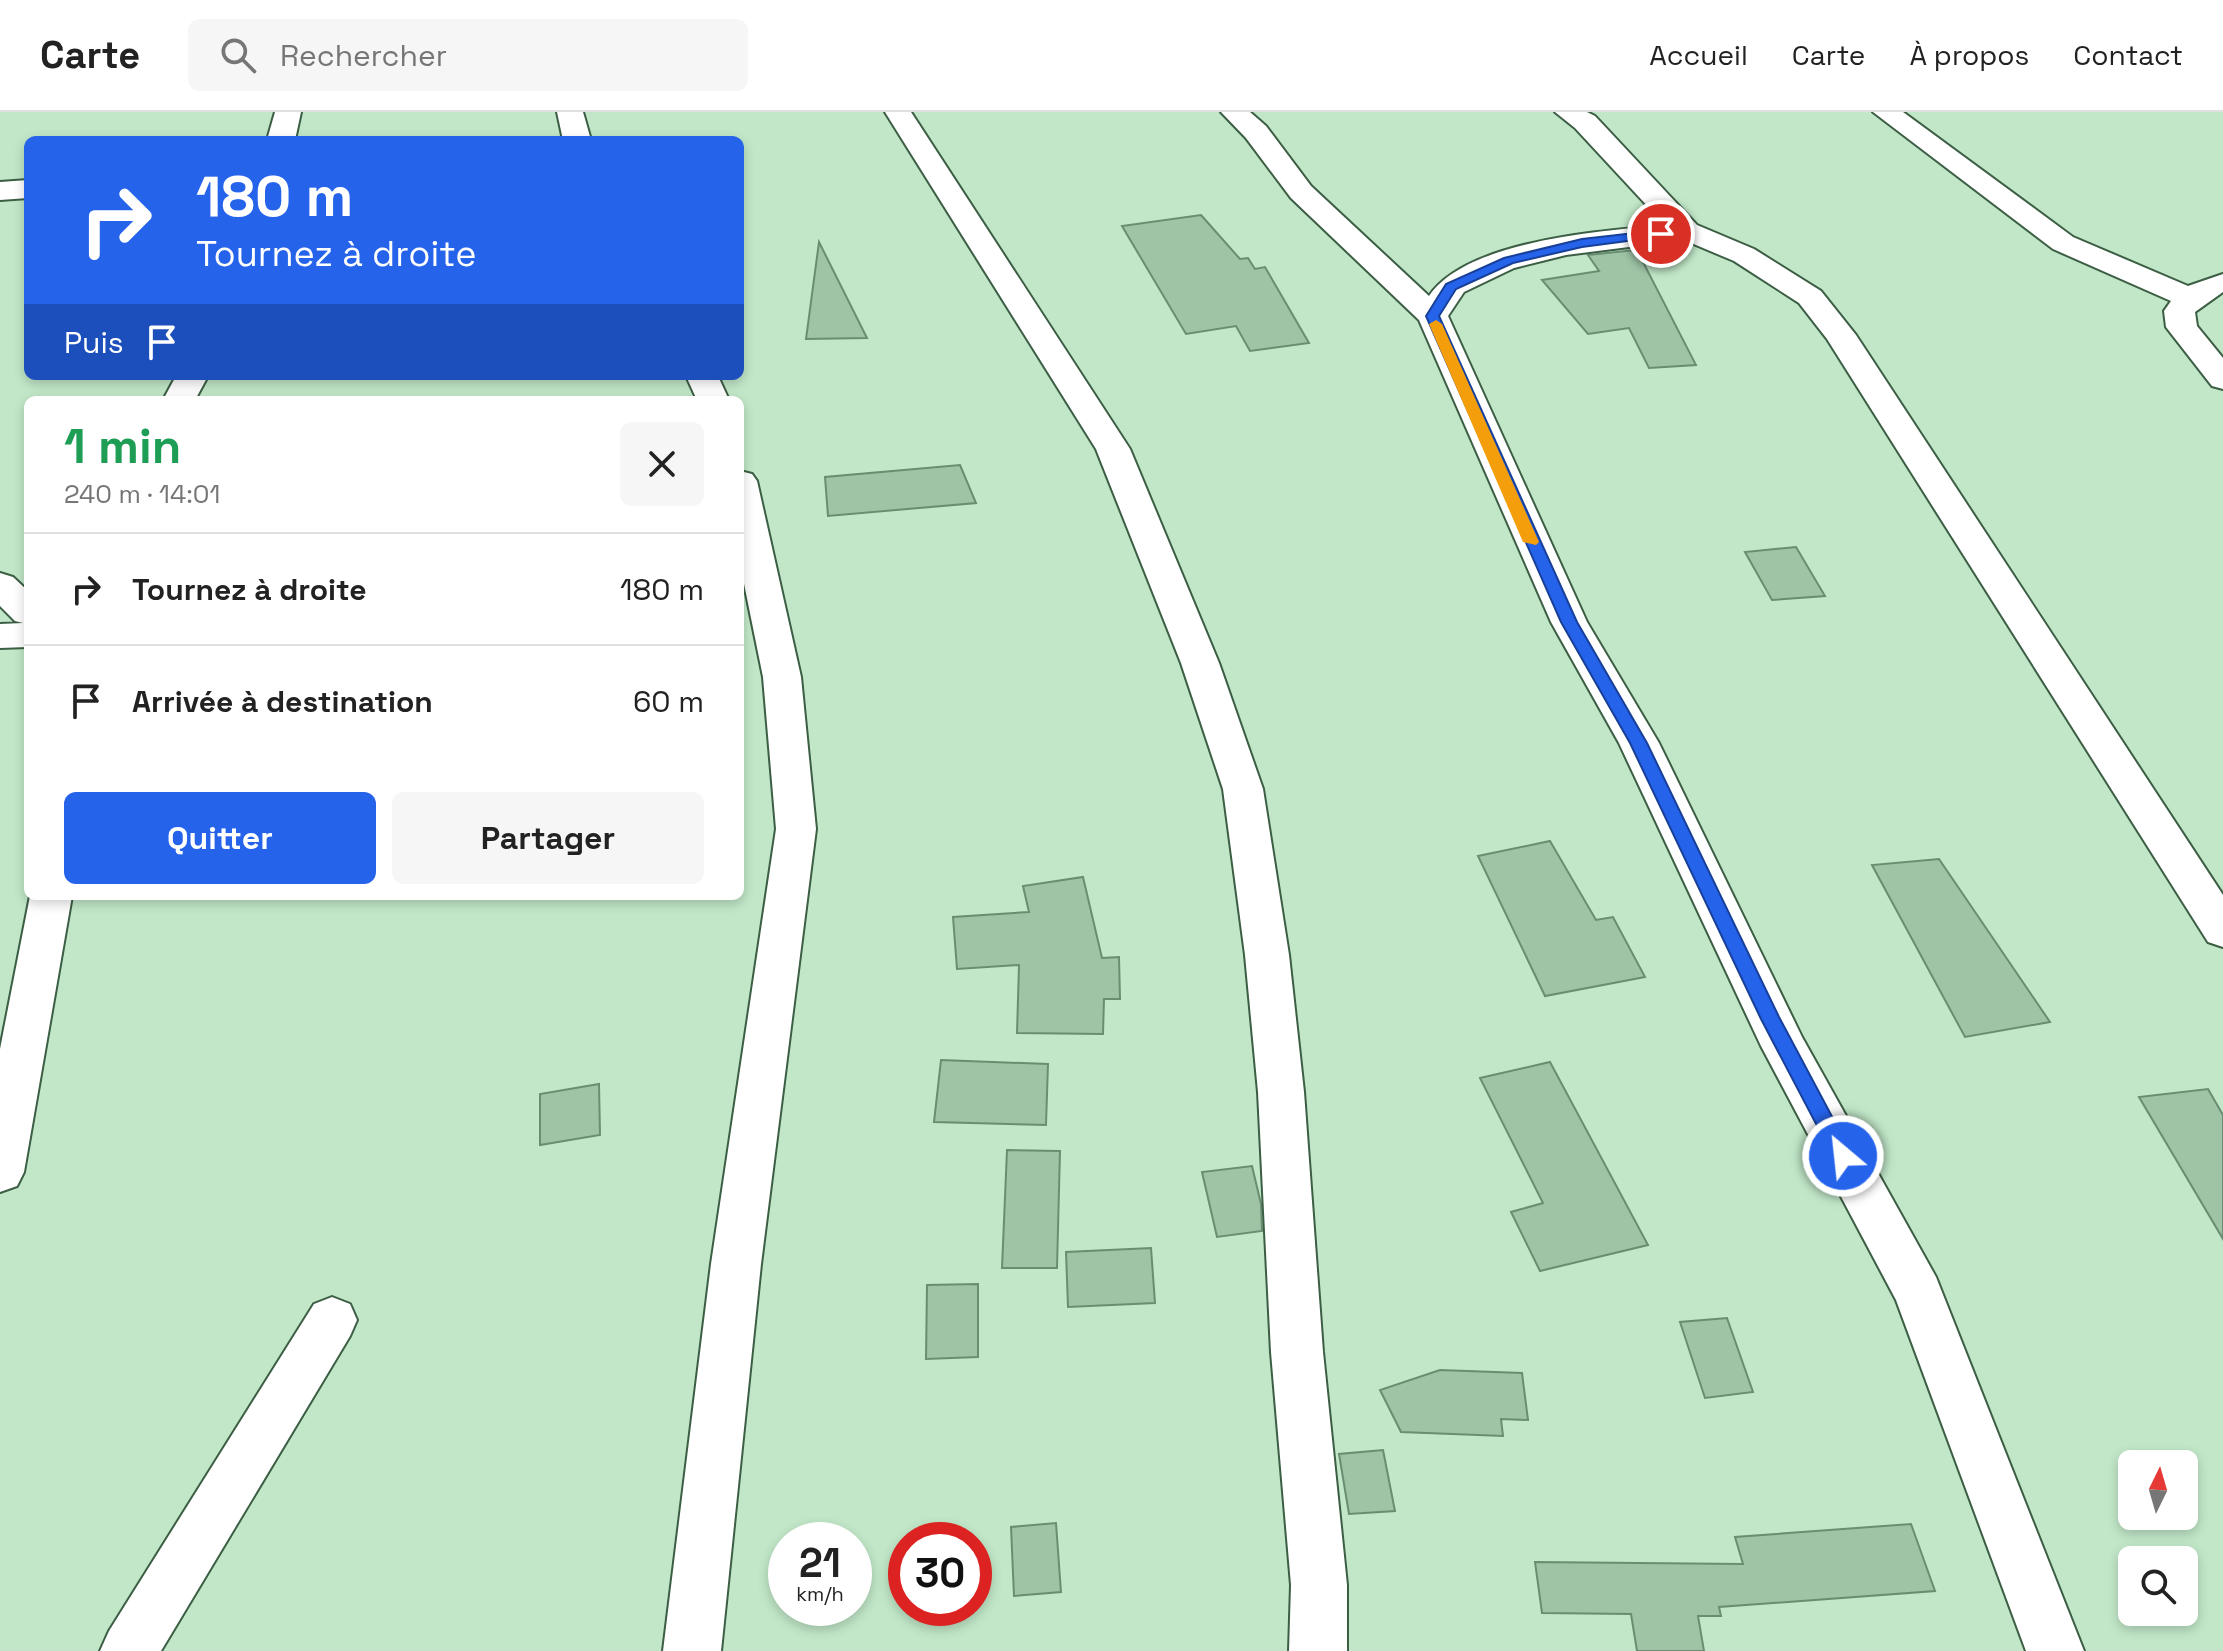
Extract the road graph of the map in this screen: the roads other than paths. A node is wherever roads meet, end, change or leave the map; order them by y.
1 (288, 112) edge
2 (570, 112) edge
3 (898, 112) edge
4 (1234, 112) edge
5 (1568, 112) edge
6 (1886, 112) edge
7 (282, 136) edge
8 (576, 136) edge
9 (24, 189) edge
10 (0, 191) edge
11 (1687, 231) junction
12 (2223, 283) edge
13 (2190, 298) junction
14 (1433, 316) junction
15 (2223, 379) edge
16 (744, 500) edge
17 (0, 585) edge
18 (24, 608) edge
19 (24, 635) edge
20 (0, 636) edge
21 (50, 900) edge
22 (2223, 930) edge
23 (0, 1172) edge
24 (332, 1320) dead end
25 (129, 1651) edge
26 (692, 1651) edge
27 (1318, 1651) edge
28 (2055, 1651) edge

1 - 7 street
2 - 8 street
3 - 27 street
4 - 14 street
5 - 11 street
6 - 13 street
9 - 10 street
11 - 14 street
11 - 22 street
12 - 13 street
13 - 15 street
14 - 28 street
16 - 26 street
17 - 18 street
19 - 20 street
21 - 23 street
24 - 25 street

